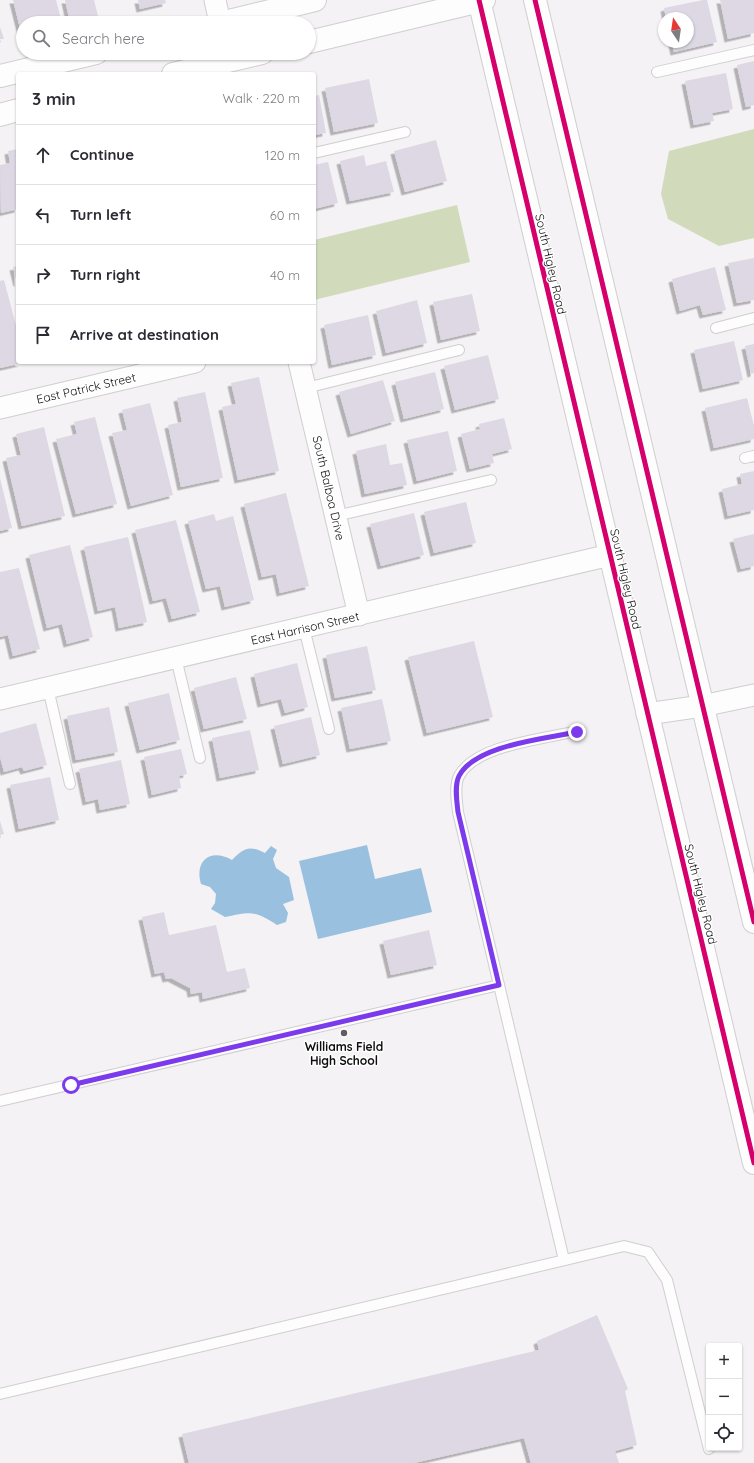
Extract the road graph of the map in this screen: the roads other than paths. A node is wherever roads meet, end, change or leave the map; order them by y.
1 (215, 0) edge
2 (315, 0) edge
3 (481, 0) edge
4 (535, 0) edge
5 (219, 16) edge
6 (250, 16) edge
7 (316, 40) edge
8 (754, 50) edge
9 (67, 60) edge
10 (240, 60) edge
11 (230, 63) edge
12 (16, 72) edge
13 (17, 72) edge
14 (183, 72) edge
15 (657, 72) dead end
16 (0, 76) edge
17 (16, 111) edge
18 (0, 115) edge
19 (405, 132) dead end
20 (316, 153) edge
21 (754, 318) edge
22 (716, 328) dead end
23 (459, 350) dead end
24 (187, 364) edge
25 (300, 364) edge
26 (306, 388) junction
27 (0, 408) edge
28 (491, 480) dead end
29 (336, 516) junction
30 (610, 554) junction
31 (359, 615) junction
32 (304, 628) junction
33 (176, 658) junction
34 (48, 688) junction
35 (754, 695) edge
36 (0, 700) edge
37 (702, 706) junction
38 (647, 714) junction
39 (329, 729) dead end
40 (577, 732) dead end
41 (200, 758) dead end
42 (70, 784) dead end
43 (754, 922) edge
44 (499, 985) junction
45 (0, 1101) edge
46 (754, 1163) edge
47 (564, 1260) junction
48 (0, 1394) edge
49 (706, 1442) edge

1 - 5 street
2 - 6 main road
3 - 7 main road
3 - 30 main road, South Higley Road
4 - 37 main road
8 - 15 lane
9 - 13 main road
10 - 11 main road
11 - 14 main road
12 - 16 main road
17 - 18 main road
19 - 20 lane
21 - 22 lane
23 - 26 lane
24 - 27 street, East Patrick Street
25 - 26 street, South Balboa Drive
26 - 29 street, South Balboa Drive
28 - 29 lane
29 - 31 street, South Balboa Drive
30 - 31 street, East Harrison Street
30 - 38 main road, South Higley Road
31 - 32 street, East Harrison Street
32 - 33 street, East Harrison Street
32 - 39 lane
33 - 34 street, East Harrison Street
33 - 41 lane
34 - 36 street, East Harrison Street
34 - 42 lane
35 - 37 street
37 - 38 street
37 - 43 main road
38 - 46 main road, South Higley Road
40 - 44 lane
44 - 45 lane
44 - 47 lane
47 - 48 lane
47 - 49 lane

